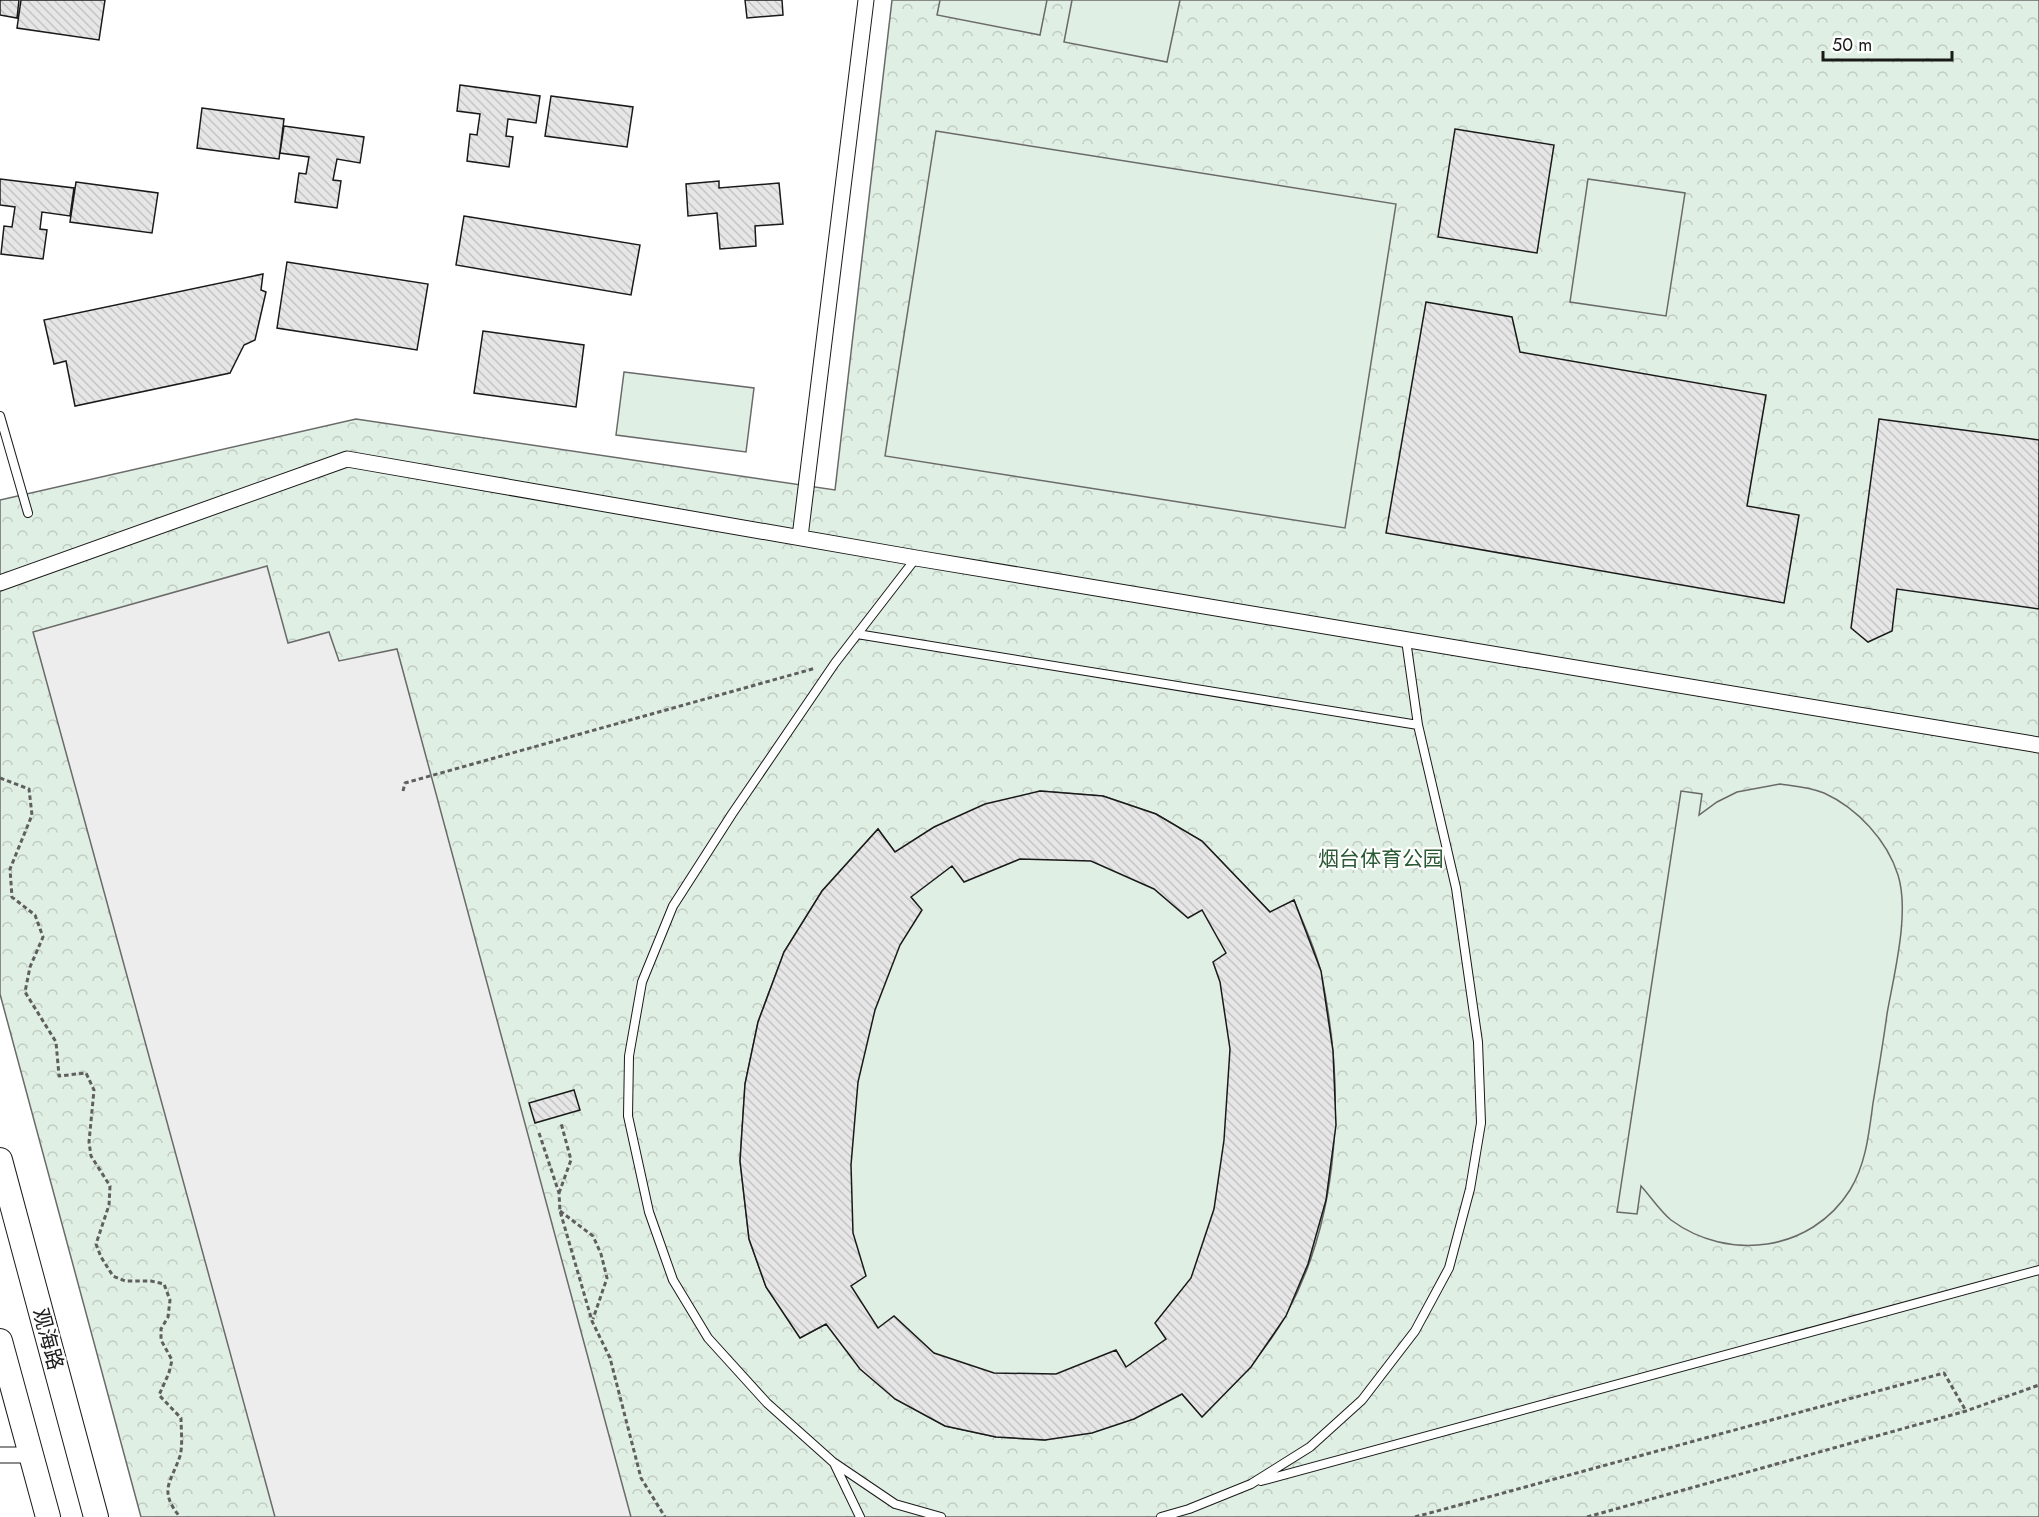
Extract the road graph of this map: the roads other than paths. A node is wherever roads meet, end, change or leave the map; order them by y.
1 (866, 0) edge
2 (0, 416) edge
3 (28, 513) dead end
4 (800, 537) junction
5 (916, 558) junction
6 (0, 583) edge
7 (857, 634) junction
8 (1406, 640) junction
9 (1419, 725) junction
10 (2039, 745) edge
11 (0, 1160) edge
12 (2039, 1270) edge
13 (0, 1341) edge
14 (0, 1455) edge
15 (32, 1455) junction
16 (833, 1462) junction
17 (1251, 1484) junction
18 (48, 1517) edge
19 (96, 1517) edge
20 (861, 1517) edge
21 (941, 1517) edge
22 (1161, 1517) edge

1 - 4 street
2 - 3 lane
4 - 5 street
4 - 6 street
5 - 7 lane
5 - 8 street
7 - 9 lane
7 - 16 lane
8 - 9 lane
8 - 10 street
9 - 17 lane
11 - 19 main road, 观海路
12 - 17 lane
13 - 15 main road
14 - 15 street
15 - 18 main road
16 - 20 lane
16 - 21 lane
17 - 22 lane

